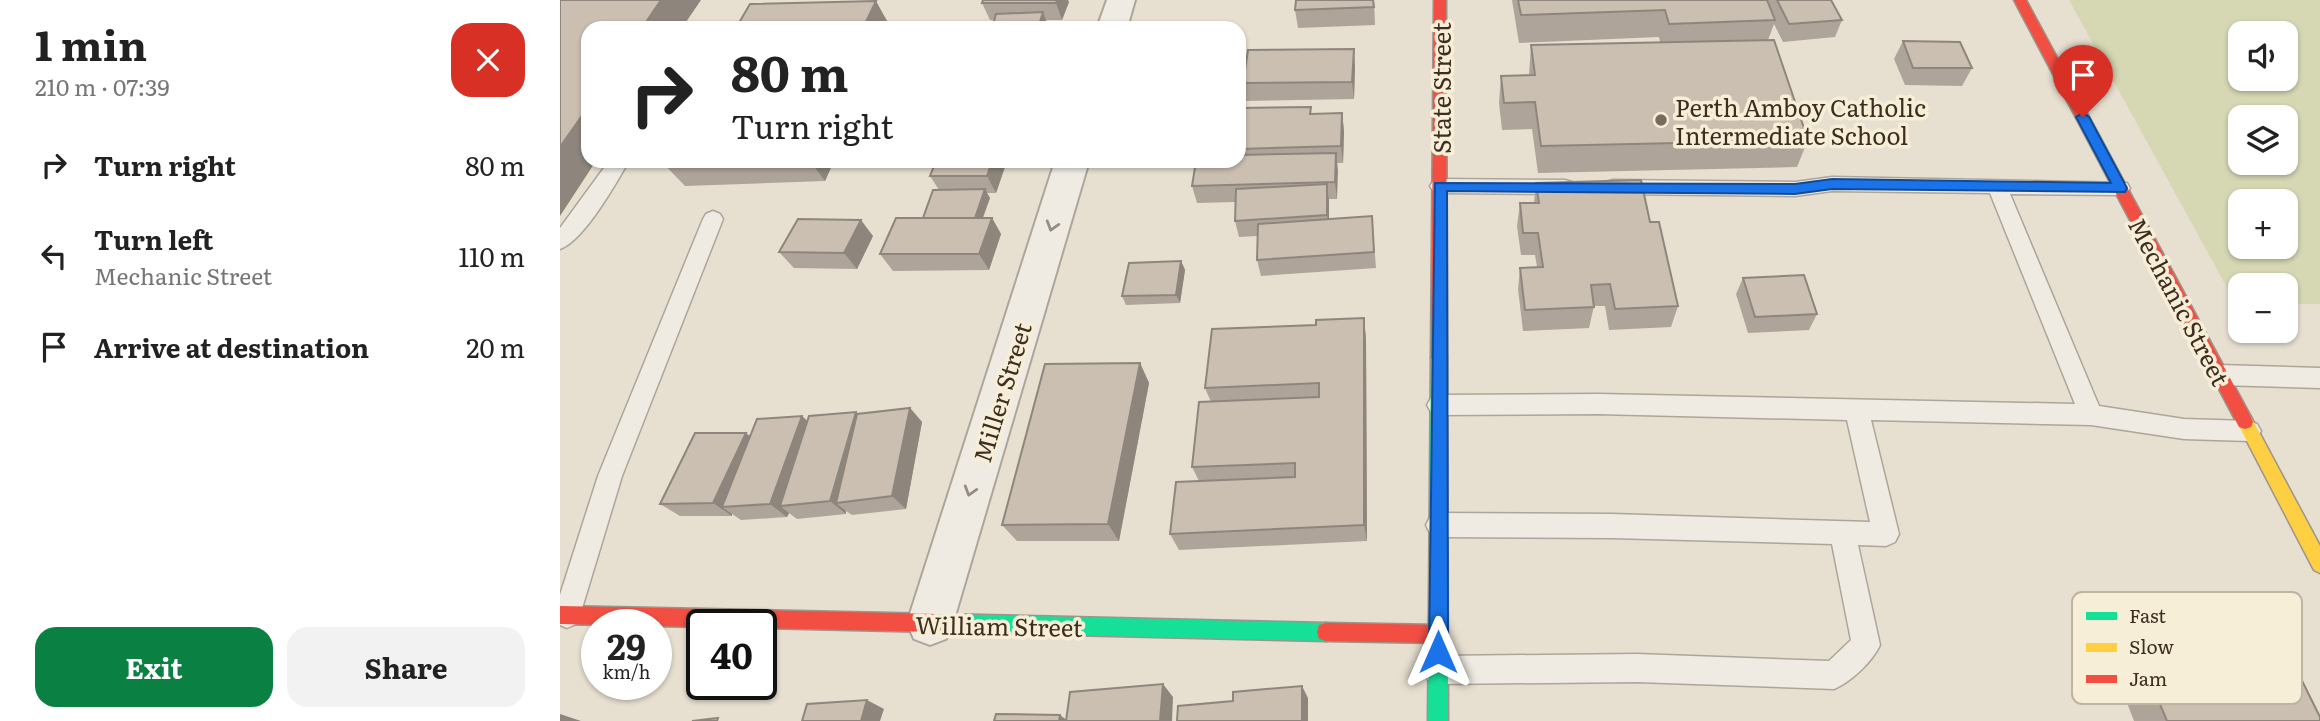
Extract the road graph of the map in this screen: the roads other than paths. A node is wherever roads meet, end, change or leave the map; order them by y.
1 (1121, 0) edge
2 (1440, 0) edge
3 (2020, 0) edge
4 (1114, 21) edge
5 (614, 168) edge
6 (1070, 168) edge
7 (1440, 186) junction
8 (1997, 186) junction
9 (2120, 188) junction
10 (713, 219) dead end
11 (560, 241) edge
12 (2220, 375) junction
13 (2320, 378) edge
14 (1439, 405) junction
15 (1857, 410) junction
16 (2091, 415) junction
17 (2249, 431) junction
18 (1439, 526) junction
19 (1843, 533) junction
20 (2320, 564) edge
21 (564, 615) edge
22 (930, 623) junction
23 (1438, 634) junction
24 (1438, 670) junction
25 (1438, 721) edge

1 - 4 street
2 - 7 street, State Street
3 - 9 street, Mechanic Street
5 - 11 lane
6 -> 22 street, Miller Street
7 - 8 lane
7 - 14 street, State Street
8 - 9 lane
8 - 16 lane
9 - 12 street, Mechanic Street
10 - 21 lane
12 - 13 lane
12 - 17 street, Mechanic Street
14 - 15 lane
14 - 18 street, State Street
15 - 16 lane
15 - 19 lane
16 - 17 lane
17 - 20 street, Mechanic Street
18 - 19 lane
18 - 23 street, State Street
19 - 24 lane
21 - 22 street, William Street
22 - 23 street, William Street
23 - 24 street, State Street
24 - 25 street, State Street

